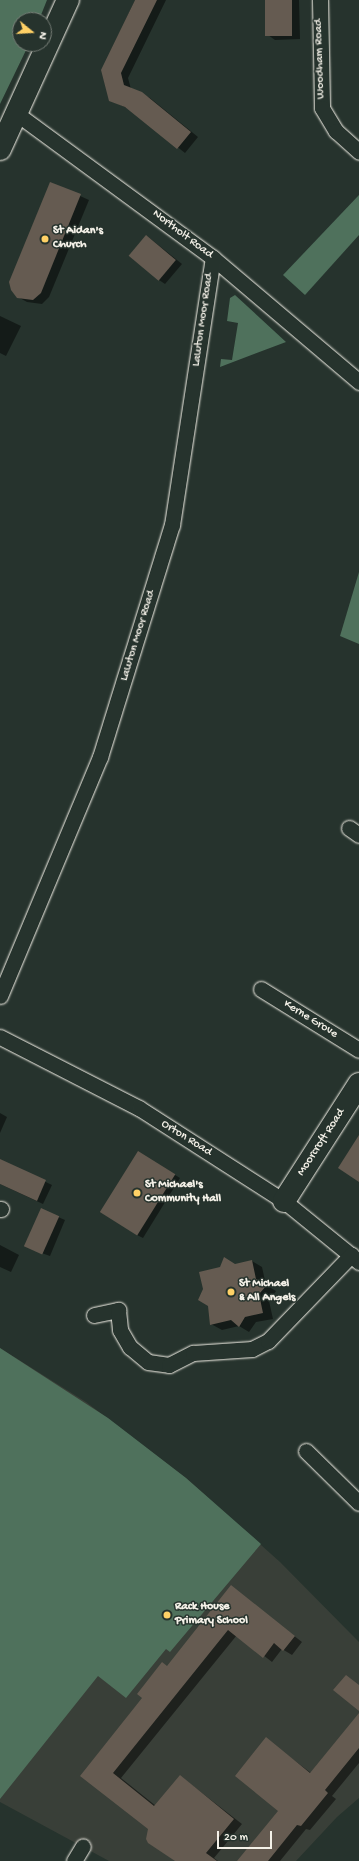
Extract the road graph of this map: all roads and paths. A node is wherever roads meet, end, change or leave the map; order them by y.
1 (68, 0) edge
2 (320, 0) edge
3 (17, 114) junction
4 (0, 149) edge
5 (359, 152) edge
6 (213, 258) junction
7 (359, 382) edge
8 (261, 989) dead end
9 (0, 996) edge
10 (0, 1037) edge
11 (359, 1050) edge
12 (359, 1084) edge
13 (284, 1201) junction
14 (355, 1258) edge
15 (94, 1315) dead end
16 (306, 1451) dead end
17 (359, 1503) edge
18 (82, 1846) dead end
19 (74, 1861) edge

1 - 3 main road
2 - 5 street, Woodham Road
3 - 4 main road
3 - 6 street, Northolt Road
6 - 7 street, Northolt Road
6 - 9 street, Lawton Moor Road
8 - 11 street, Kerne Grove
10 - 13 street, Orton Road
12 - 13 main road, Moorcroft Road
13 - 14 street, Orton Road
14 - 15 street
16 - 17 street
18 - 19 street

